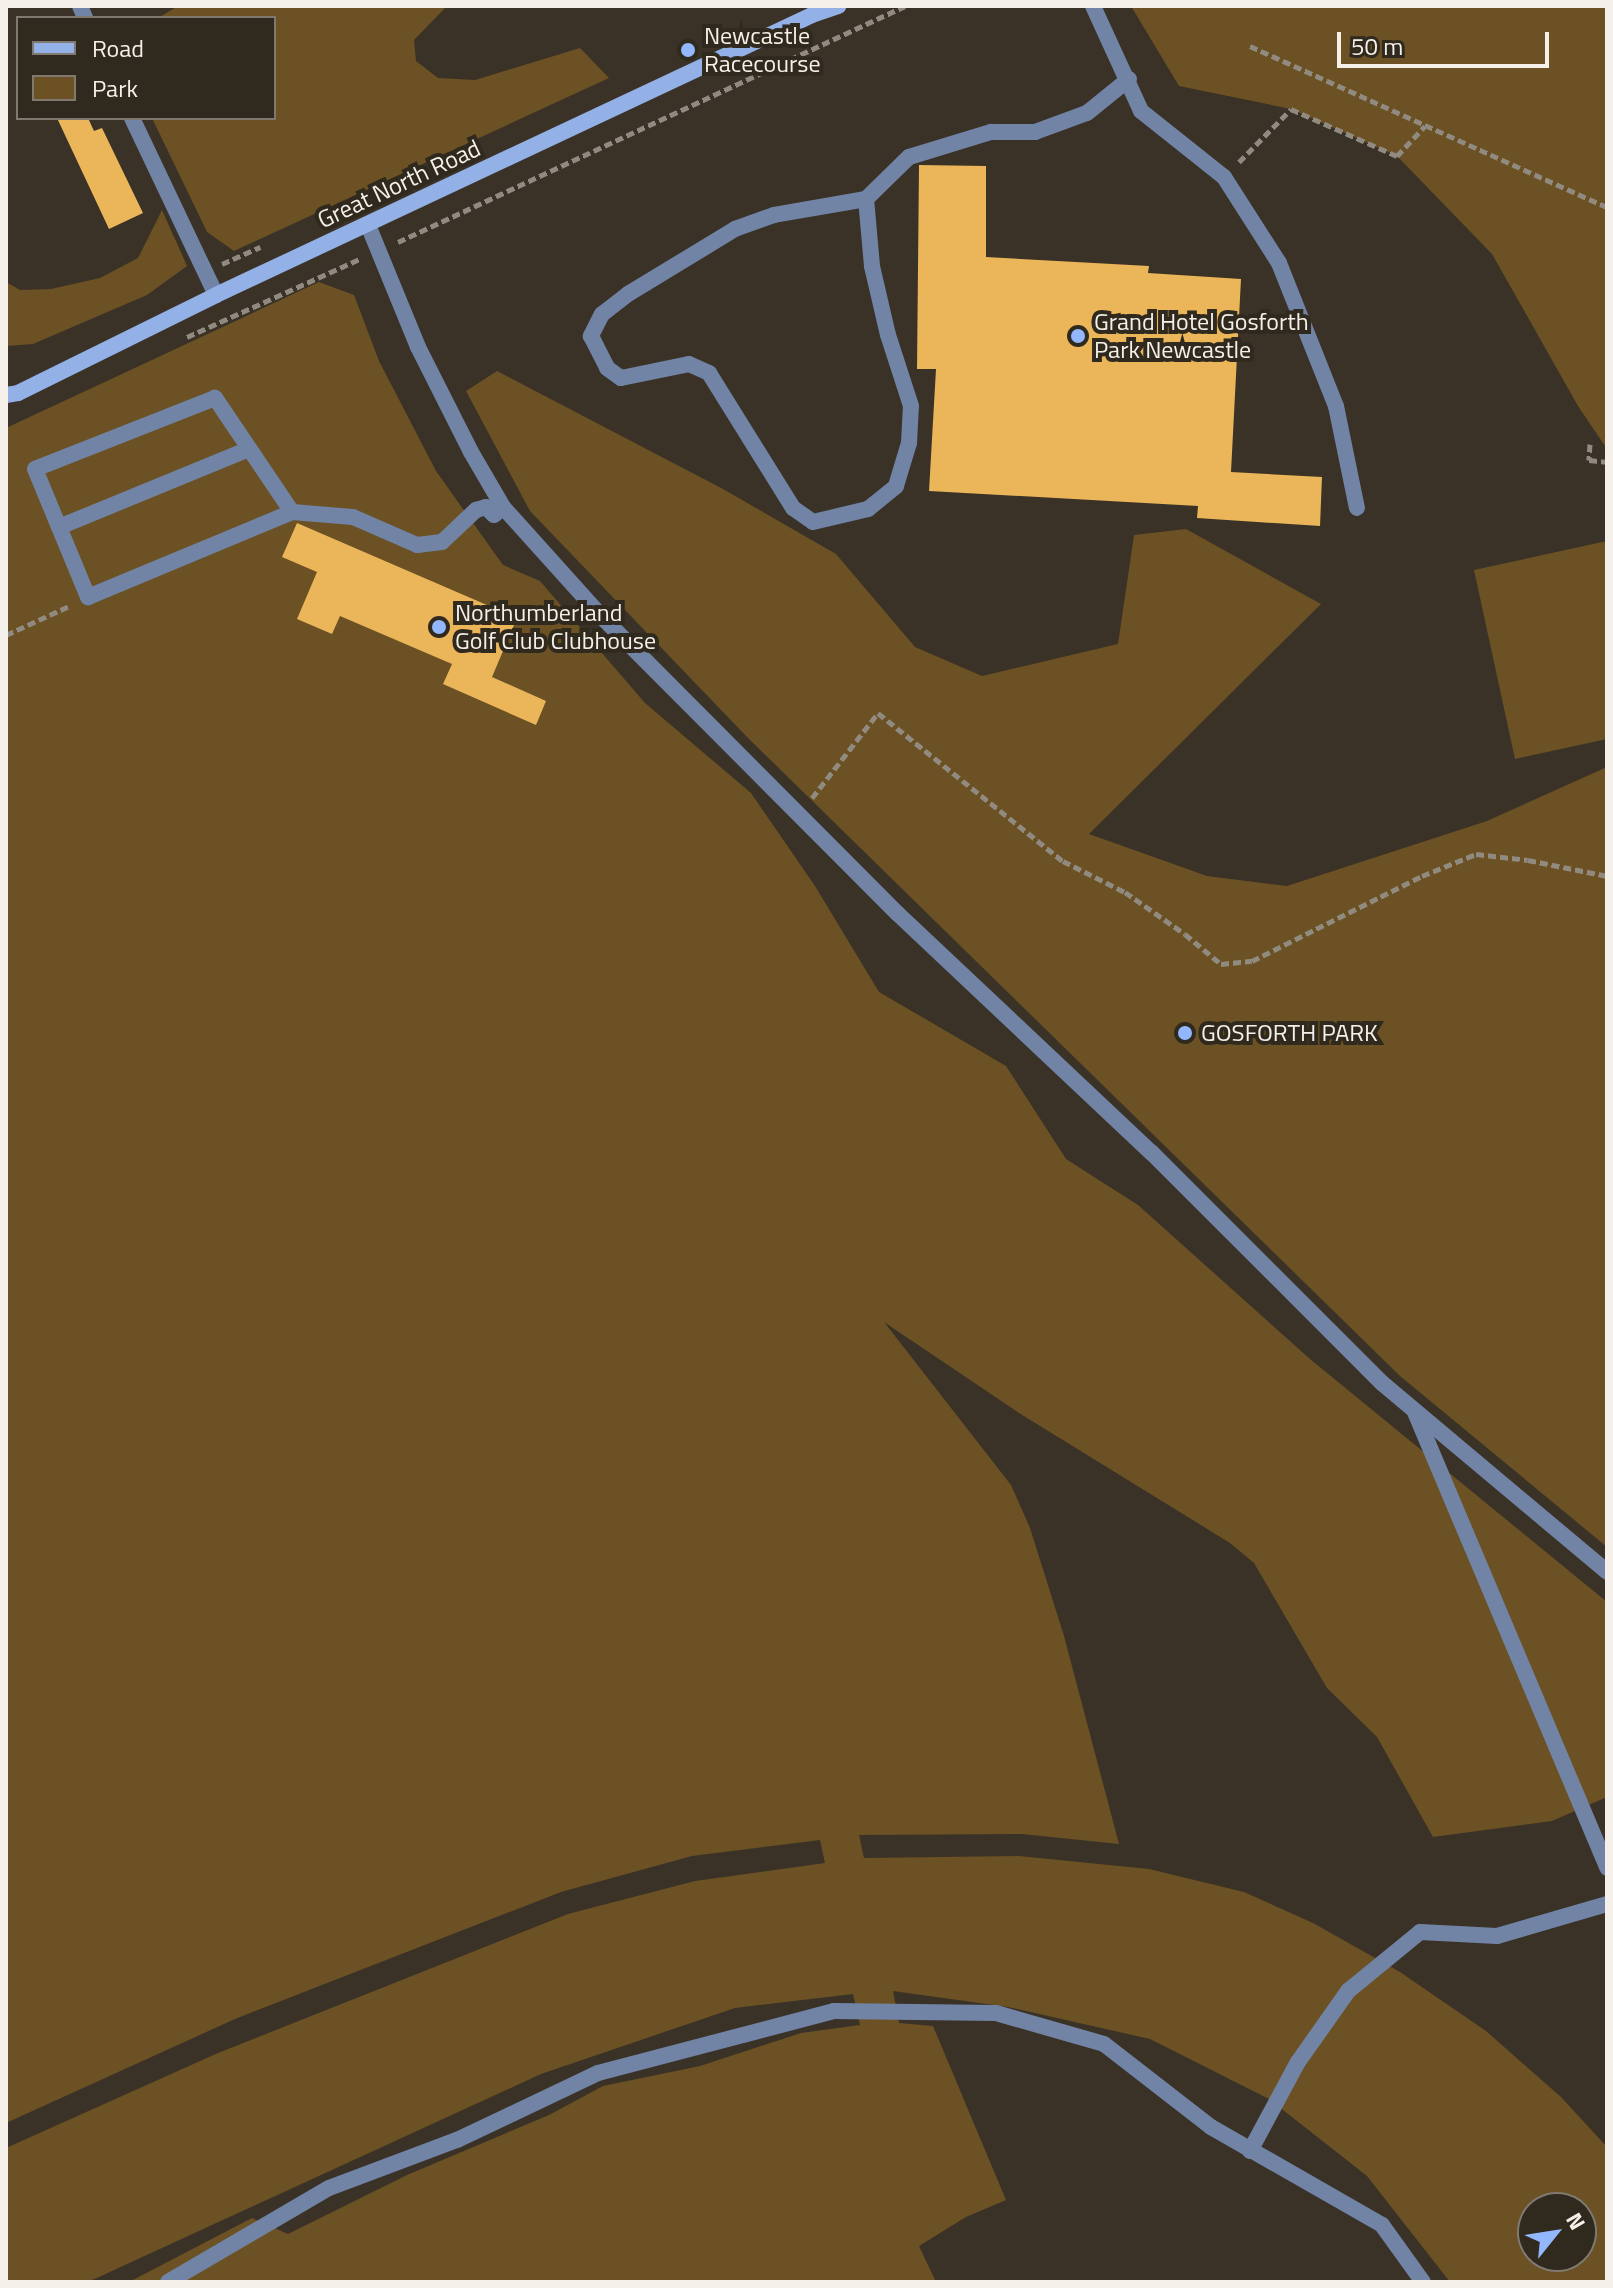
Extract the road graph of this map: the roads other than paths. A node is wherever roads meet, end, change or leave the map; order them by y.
1 (838, 6) edge
2 (1093, 6) edge
3 (818, 10) edge
4 (1129, 79) junction
5 (133, 120) edge
6 (866, 199) junction
7 (368, 225) junction
8 (216, 295) junction
9 (10, 396) edge
10 (249, 449) junction
11 (503, 507) junction
12 (1357, 508) dead end
13 (292, 512) junction
14 (59, 527) junction
15 (1414, 1410) junction
16 (1607, 1572) edge
17 (1607, 1868) edge
18 (1607, 1904) edge
19 (1250, 2151) junction
20 (168, 2282) edge
21 (1423, 2282) edge

1 - 3 main road, Great North Road
2 - 4 street
3 - 7 main road, Great North Road
4 - 6 street
4 - 12 street
5 - 8 street
6 - 6 street
7 - 8 main road, Great North Road
7 - 11 street
8 - 9 main road, Great North Road
10 - 13 street
10 - 14 street
10 - 14 street
11 - 13 street
11 - 15 street
13 - 14 street
15 - 16 street
15 - 17 street
18 - 19 street
19 - 20 street
19 - 21 street

